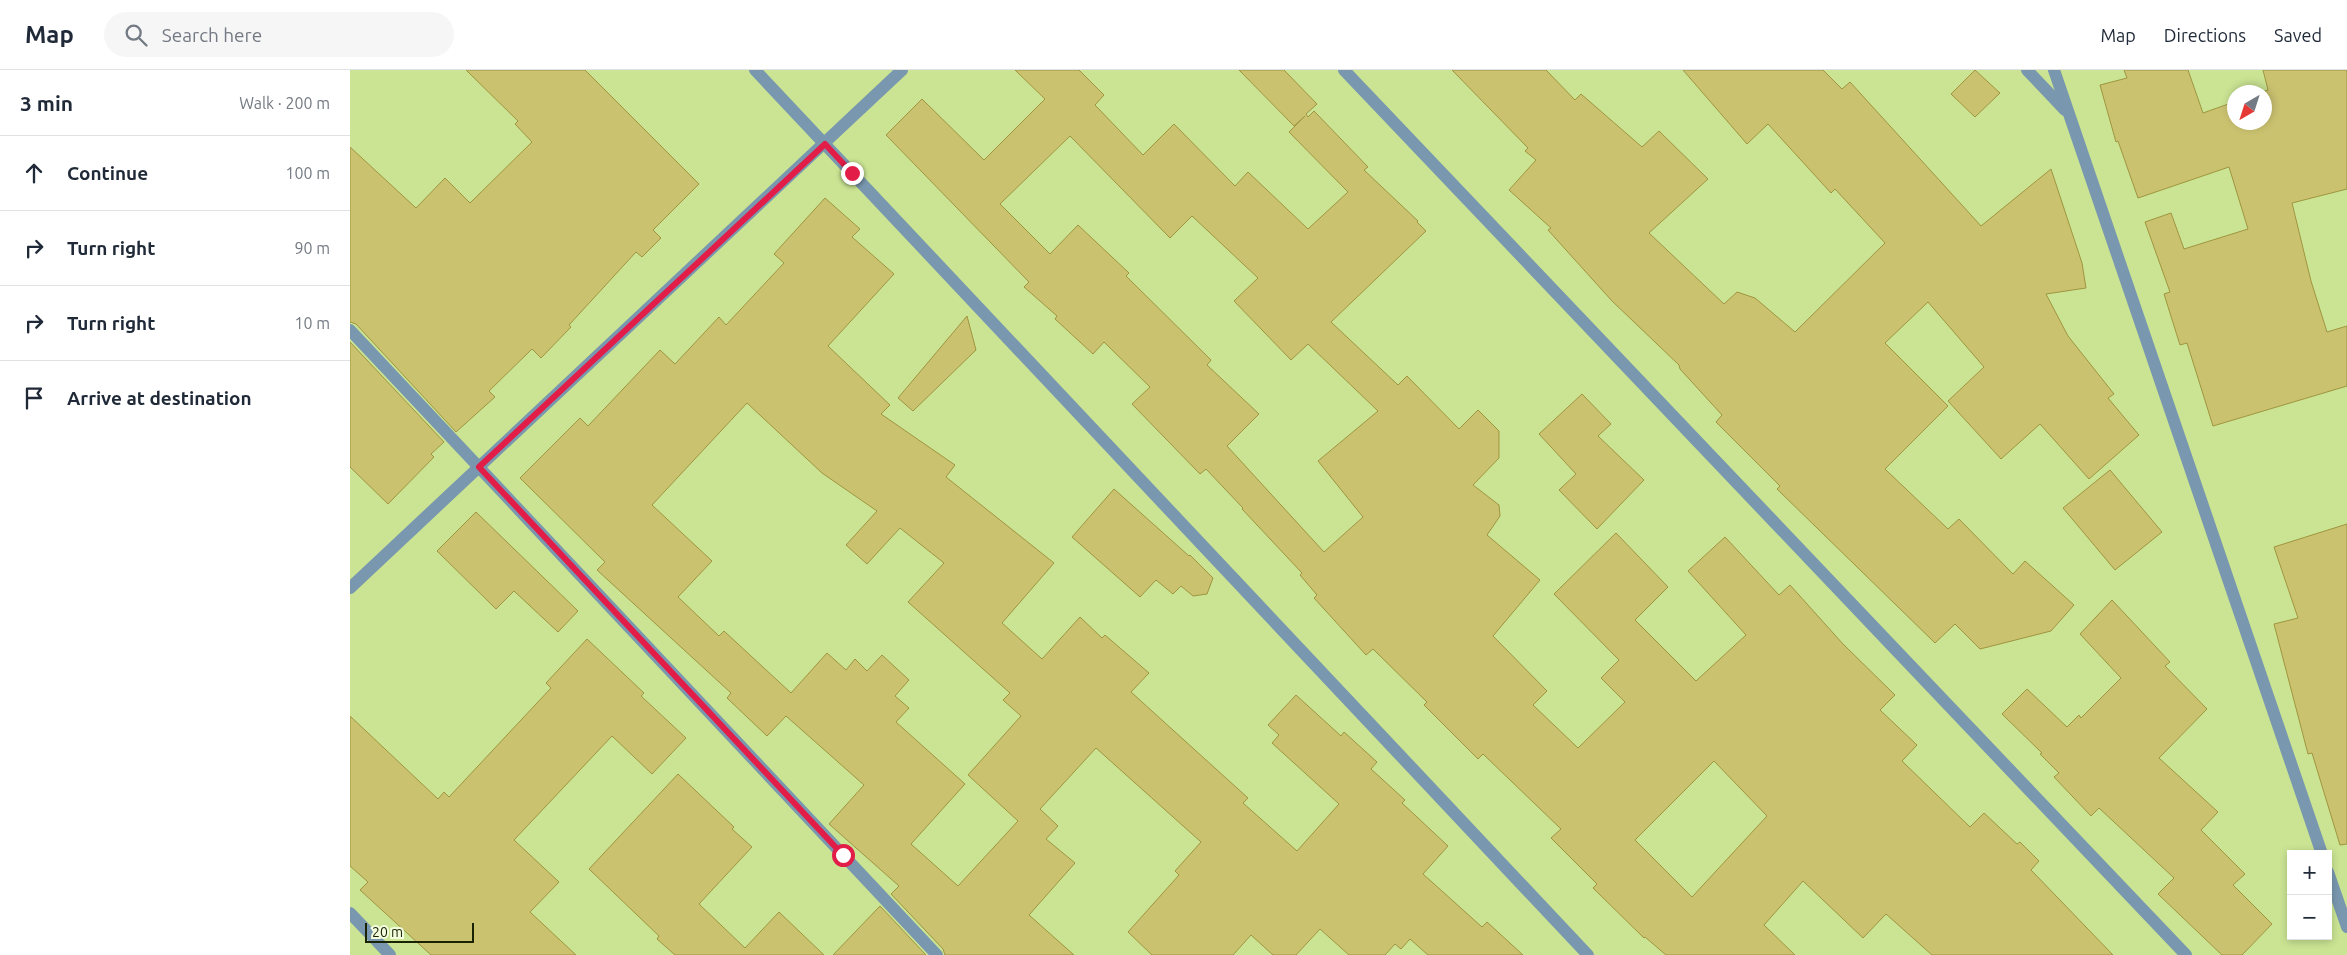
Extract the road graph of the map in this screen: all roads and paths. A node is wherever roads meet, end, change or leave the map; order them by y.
1 (755, 70) edge
2 (902, 70) edge
3 (1344, 70) edge
4 (2027, 70) edge
5 (2054, 70) edge
6 (2068, 114) junction
7 (825, 144) junction
8 (350, 330) edge
9 (479, 467) junction
10 (350, 588) edge
11 (2321, 850) edge
12 (2332, 884) edge
13 (350, 913) edge
14 (2347, 927) edge
15 (390, 955) edge
16 (937, 955) edge
17 (1588, 955) edge
18 (2186, 955) edge

1 - 7 street
2 - 7 street
3 - 18 street
4 - 6 street
5 - 6 street
6 - 11 street
7 - 9 street
7 - 17 street
8 - 9 street
9 - 10 street
9 - 16 street
12 - 14 street
13 - 15 street

